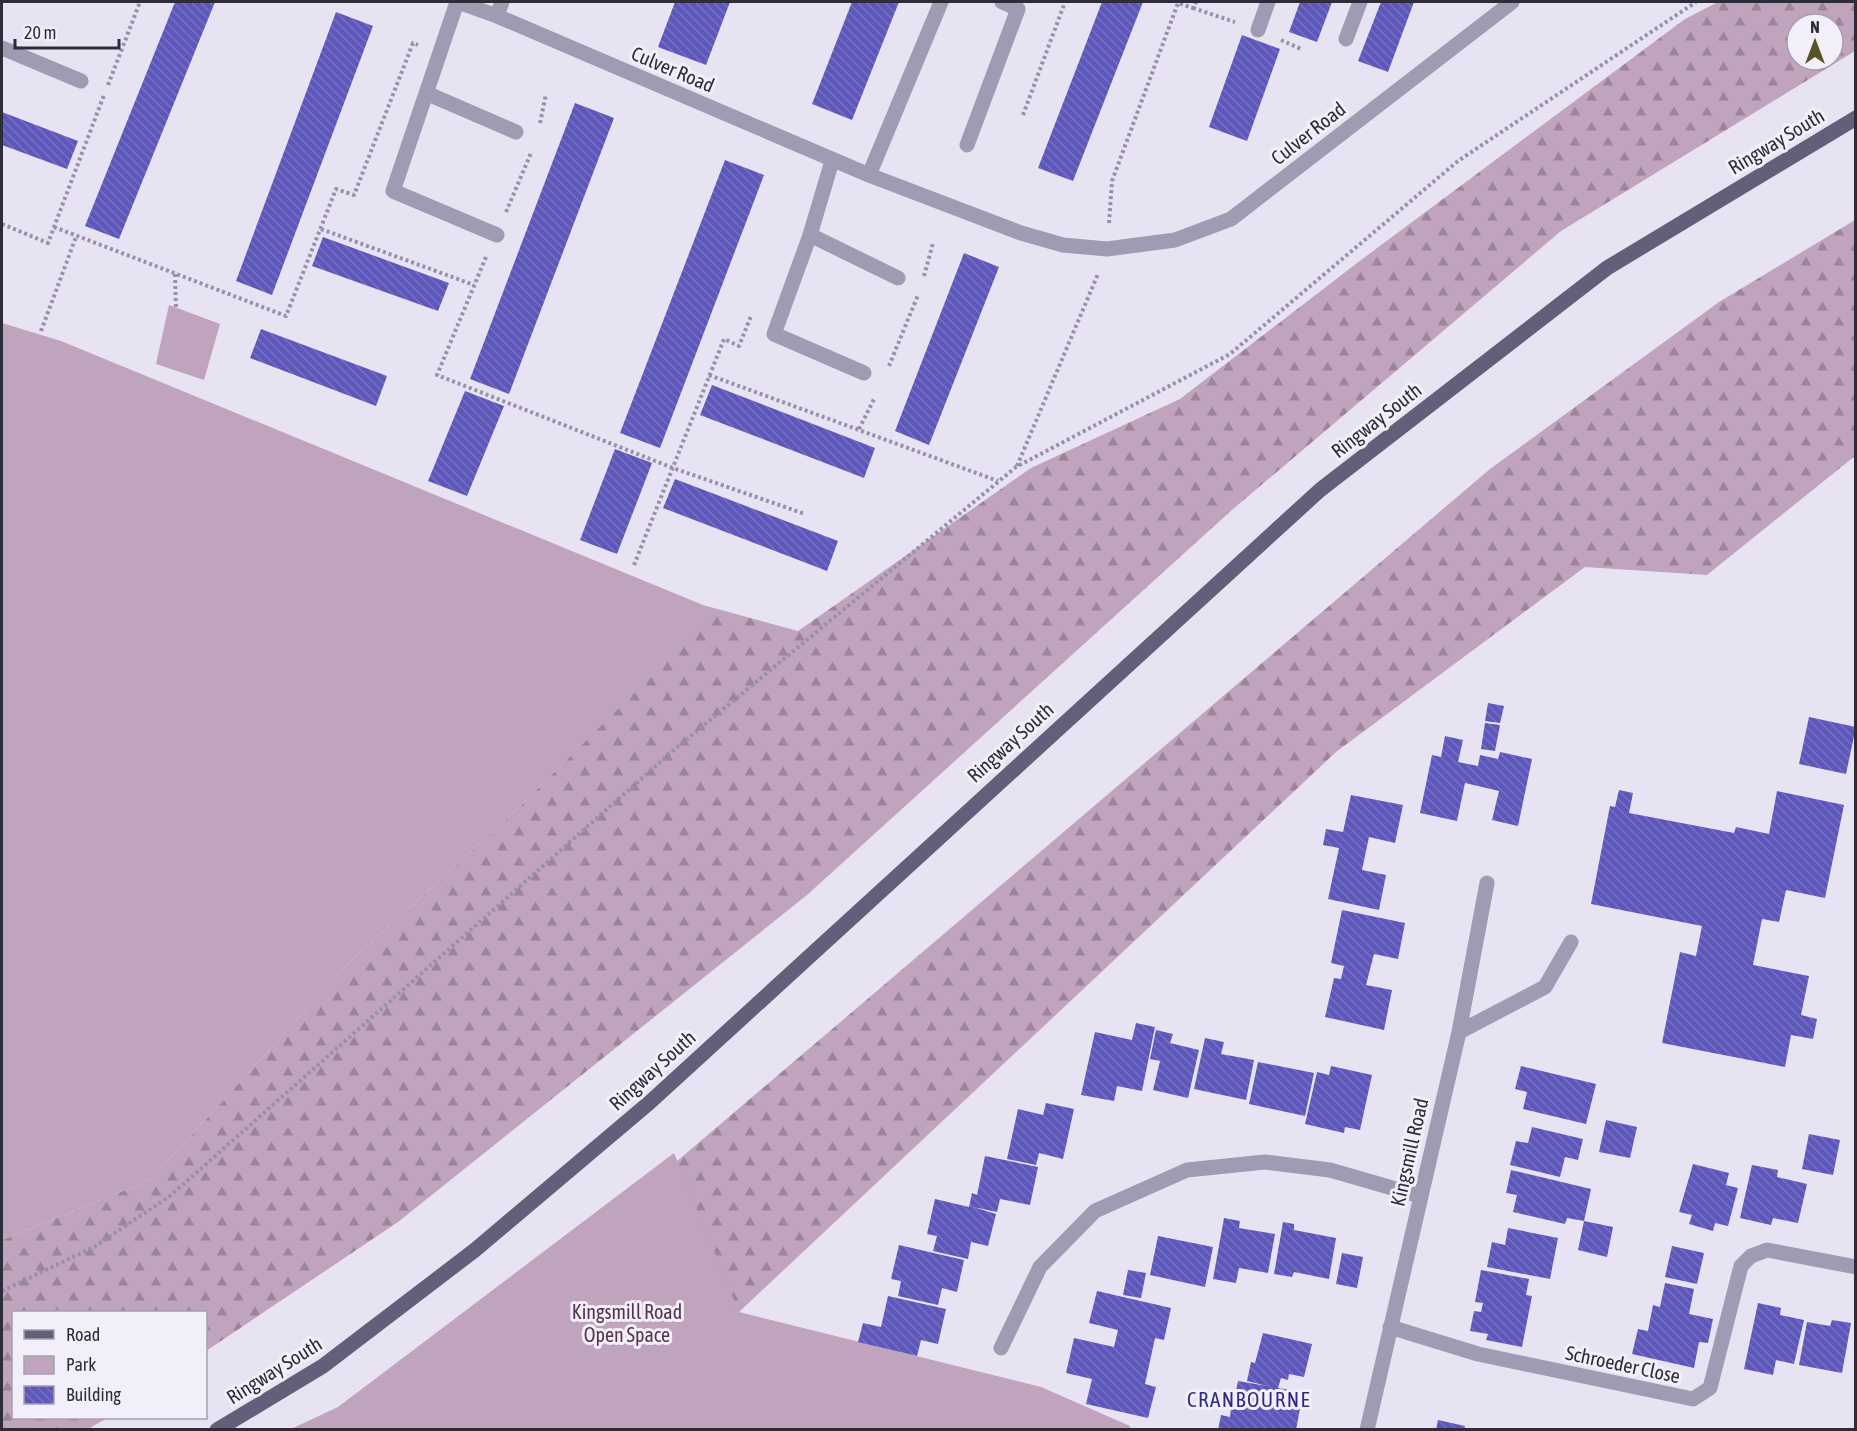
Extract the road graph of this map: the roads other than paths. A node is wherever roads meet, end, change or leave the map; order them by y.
1 (457, 2) edge
2 (941, 2) edge
3 (1002, 2) edge
4 (1268, 2) edge
5 (1360, 2) edge
6 (1512, 2) edge
7 (500, 9) edge
8 (1258, 30) dead end
9 (1346, 39) dead end
10 (2, 48) edge
11 (81, 81) dead end
12 (426, 93) junction
13 (1856, 118) edge
14 (516, 132) dead end
15 (967, 145) dead end
16 (832, 161) junction
17 (869, 175) junction
18 (497, 235) road end
19 (810, 235) junction
20 (898, 278) dead end
21 (864, 373) dead end
22 (1487, 883) dead end
23 (1571, 942) dead end
24 (1459, 1032) junction
25 (1420, 1196) junction
26 (1856, 1267) edge
27 (1390, 1327) junction
28 (1001, 1348) dead end
29 (217, 1430) edge
30 (1367, 1430) edge

1 - 7 street, Culver Road
1 - 12 street, Culver Road
2 - 17 street
3 - 15 street
4 - 8 street
5 - 9 street
6 - 17 street, Culver Road
7 - 16 street, Culver Road
10 - 11 street
12 - 14 street
12 - 18 street, Culver Road
13 - 29 main road, Ringway South
16 - 17 street, Culver Road
16 - 19 street
19 - 20 street
19 - 21 street
22 - 24 street, Kingsmill Road
23 - 24 street
24 - 25 street, Kingsmill Road
25 - 27 street, Kingsmill Road
25 - 28 street
26 - 27 street, Schroeder Close
27 - 30 street, Kingsmill Road

